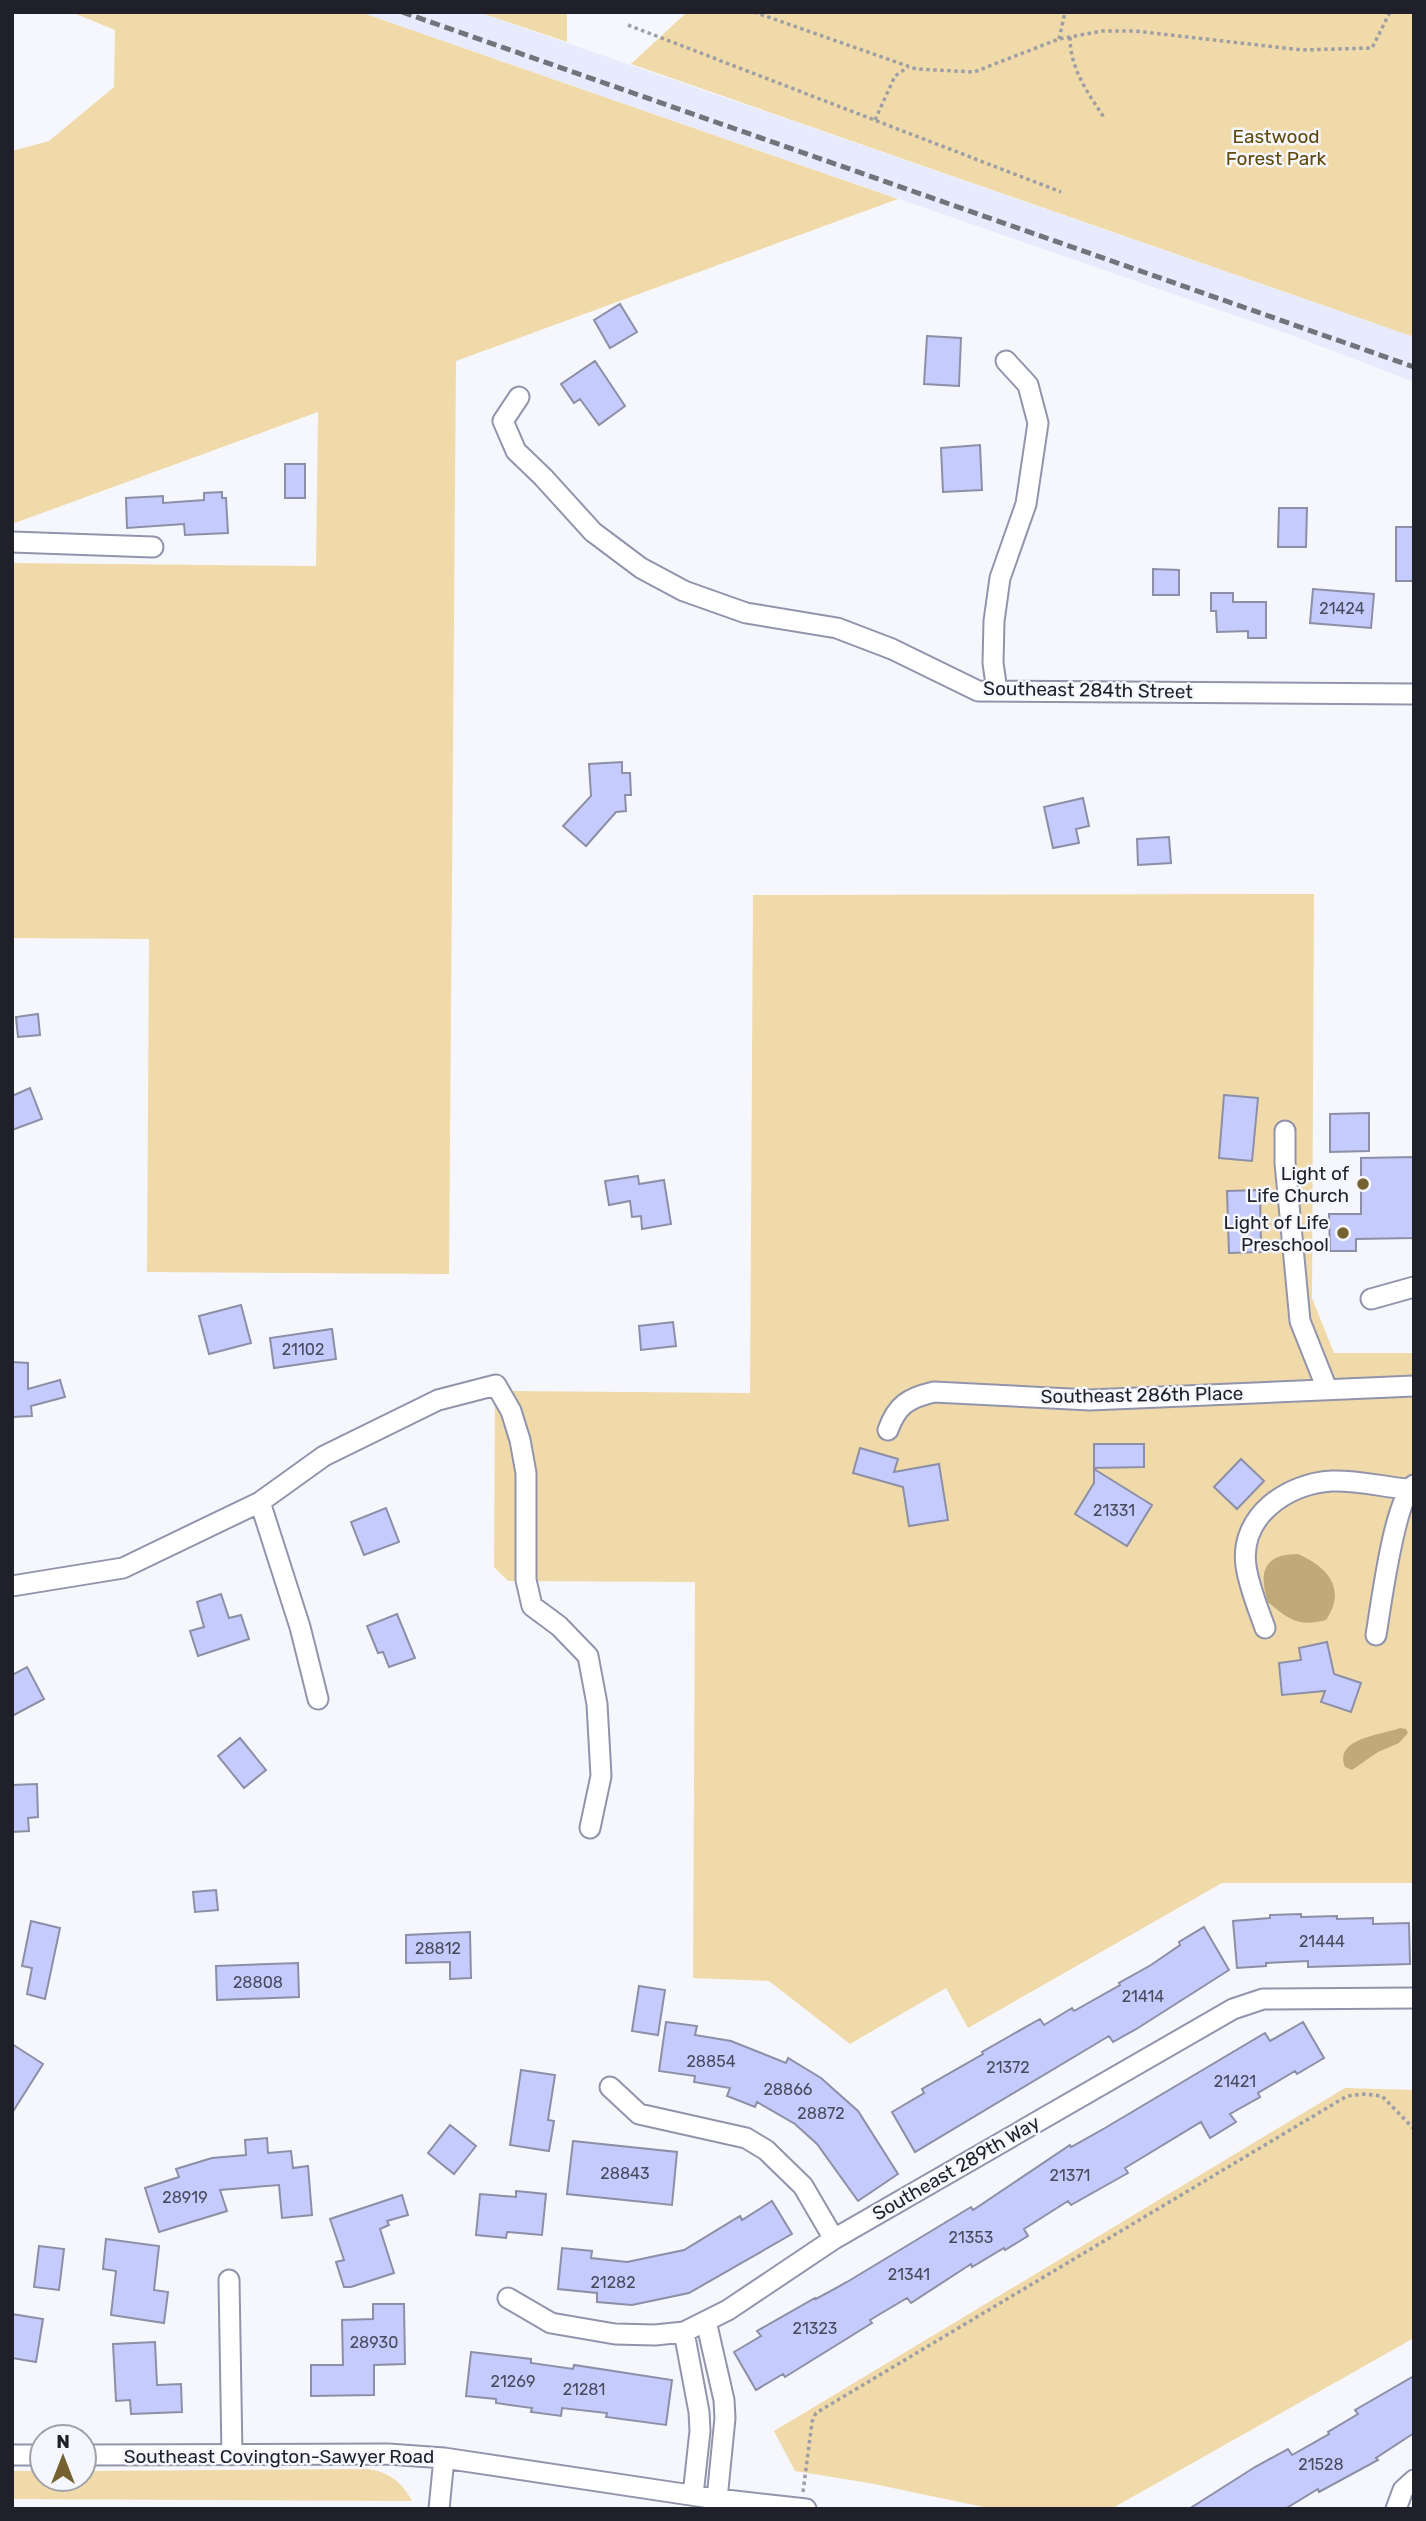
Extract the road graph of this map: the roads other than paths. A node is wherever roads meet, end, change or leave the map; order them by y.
1 (1006, 361) dead end
2 (519, 397) dead end
3 (12, 542) edge
4 (153, 547) dead end
5 (997, 691) junction
6 (1414, 694) edge
7 (1285, 1131) dead end
8 (1414, 1287) edge
9 (1371, 1299) dead end
10 (1414, 1386) edge
11 (1327, 1390) junction
12 (888, 1430) dead end
13 (1411, 1487) edge
14 (260, 1503) junction
15 (12, 1586) edge
16 (1265, 1628) dead end
17 (1376, 1635) dead end
18 (318, 1699) dead end
19 (590, 1828) dead end
20 (1414, 1998) edge
21 (610, 2087) dead end
22 (834, 2239) junction
23 (229, 2280) dead end
24 (508, 2298) dead end
25 (706, 2321) junction
26 (684, 2333) junction
27 (98, 2455) edge
28 (232, 2455) junction
29 (444, 2458) junction
30 (1414, 2480) edge
31 (693, 2495) junction
32 (717, 2499) junction
33 (804, 2508) edge
34 (439, 2509) edge
35 (1396, 2509) edge

1 - 5 street
2 - 5 street, Southeast 284th Street
3 - 4 street
5 - 6 street, Southeast 284th Street
7 - 11 street
8 - 9 street
10 - 11 street, Southeast 286th Place
11 - 12 street, Southeast 286th Place
13 - 16 street
13 - 17 street
14 - 15 street
14 - 18 street
14 - 19 street
20 - 22 street, Southeast 289th Way
21 - 22 street
22 - 25 street, Southeast 289th Way
23 - 28 street
24 - 26 street, Southeast 289th Way
25 - 26 street, Southeast 289th Way
25 - 32 street
26 - 31 street
27 - 28 street, Southeast Covington-Sawyer Road
28 - 29 street, Southeast Covington-Sawyer Road
29 - 31 street, Southeast Covington-Sawyer Road
29 - 34 street
30 - 35 street
31 - 32 street, Southeast Covington-Sawyer Road
32 - 33 street, Southeast Covington-Sawyer Road

